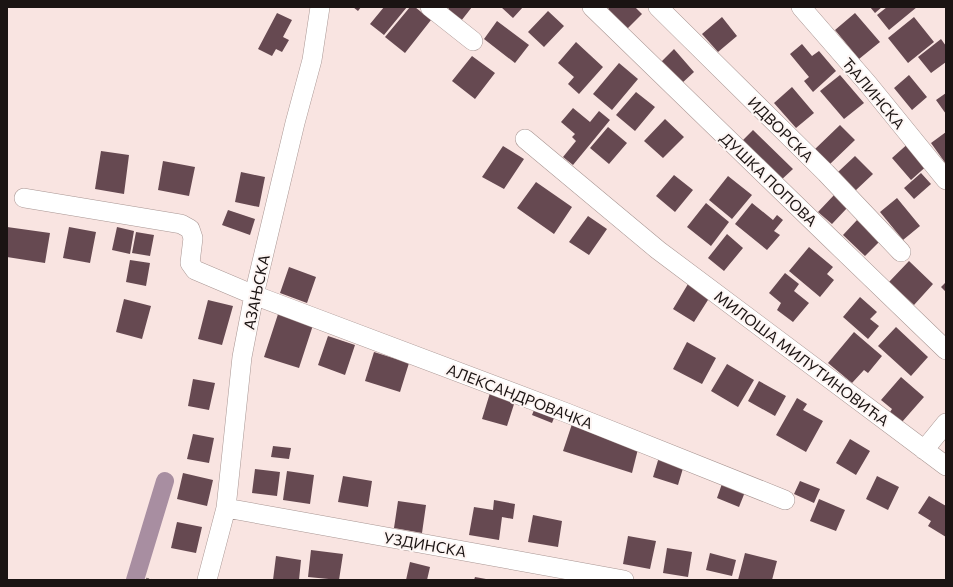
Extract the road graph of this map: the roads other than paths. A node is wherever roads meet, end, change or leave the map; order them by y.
1 (320, 7) edge
2 (430, 7) edge
3 (592, 7) edge
4 (658, 7) edge
5 (801, 7) edge
6 (474, 41) dead end
7 (524, 139) dead end
8 (946, 180) edge
9 (24, 198) dead end
10 (901, 252) dead end
11 (254, 295) junction
12 (946, 350) edge
13 (946, 423) edge
14 (924, 450) junction
15 (946, 466) edge
16 (785, 500) dead end
17 (226, 508) junction
18 (207, 580) edge
19 (624, 580) edge

1 - 11 street, АЗАЊСКА
2 - 6 street
3 - 12 street, ДУШКА ПОПОВА
4 - 10 street, ИДВОРСКА
5 - 8 street, ЂАЛИНСКА
7 - 14 street, МИЛОША МИЛУТИНОВИЋА
9 - 11 street, АЛЕКСАНДРОВАЧКА
11 - 16 street, АЛЕКСАНДРОВАЧКА
11 - 17 street, АЗАЊСКА
13 - 14 street
14 - 15 street, МИЛОША МИЛУТИНОВИЋА
17 - 18 street, АЗАЊСКА
17 - 19 street, УЗДИНСКА

